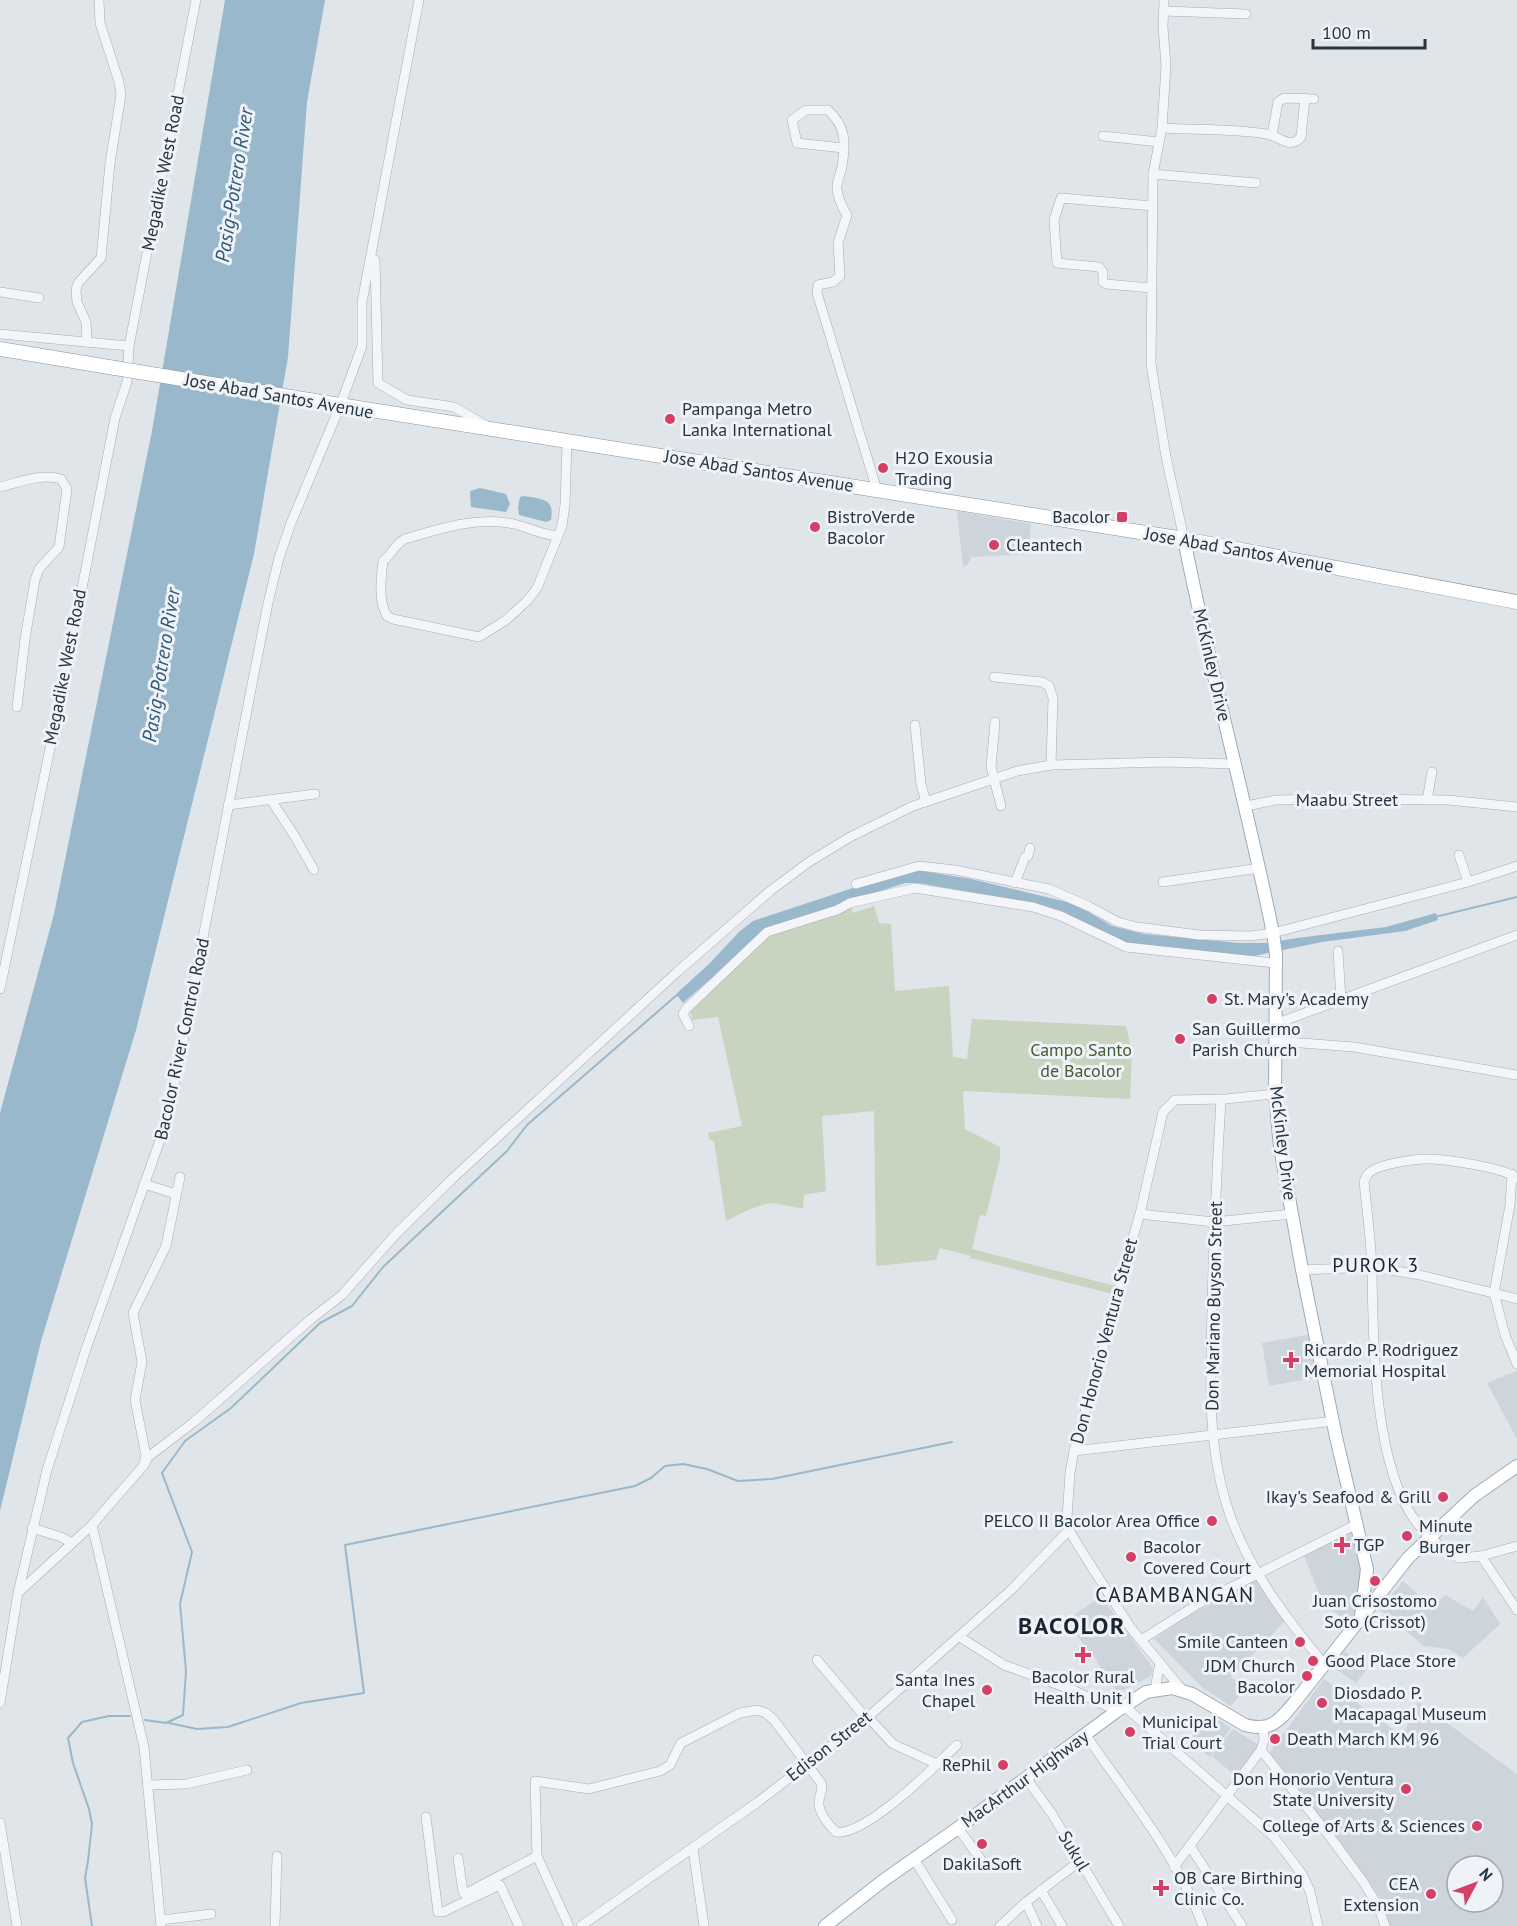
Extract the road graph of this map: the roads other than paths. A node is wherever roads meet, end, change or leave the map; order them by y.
1 (99, 0) edge
2 (196, 0) edge
3 (419, 0) edge
4 (1164, 0) edge
5 (1164, 11) junction
6 (1246, 14) dead end
7 (1162, 128) junction
8 (1272, 135) junction
9 (1103, 136) dead end
10 (1159, 142) junction
11 (843, 148) junction
12 (1153, 174) junction
13 (1256, 183) dead end
14 (1152, 206) junction
15 (375, 242) junction
16 (1151, 288) junction
17 (0, 292) edge
18 (39, 298) dead end
19 (0, 334) edge
20 (87, 342) junction
21 (129, 346) junction
22 (0, 349) edge
23 (340, 406) junction
24 (494, 430) junction
25 (567, 442) junction
26 (0, 487) edge
27 (877, 490) junction
28 (558, 536) junction
29 (1184, 539) junction
30 (1517, 602) edge
31 (994, 677) dead end
32 (17, 708) dead end
33 (995, 722) dead end
34 (915, 725) dead end
35 (1234, 764) junction
36 (1051, 765) junction
37 (1432, 772) dead end
38 (993, 779) junction
39 (315, 794) dead end
40 (271, 800) junction
41 (1427, 800) junction
42 (926, 802) junction
43 (228, 805) junction
44 (1001, 806) dead end
45 (1246, 806) junction
46 (1517, 807) edge
47 (1029, 848) dead end
48 (1459, 855) dead end
49 (1517, 866) edge
50 (1260, 868) junction
51 (314, 870) dead end
52 (1163, 882) dead end
53 (1468, 882) junction
54 (1015, 883) junction
55 (856, 884) dead end
56 (1274, 935) junction
57 (1517, 935) edge
58 (1338, 951) dead end
59 (1276, 958) junction
60 (0, 989) edge
61 (1341, 999) junction
62 (1275, 1024) junction
63 (689, 1026) dead end
64 (1275, 1041) junction
65 (1517, 1076) edge
66 (1275, 1094) junction
67 (1221, 1099) junction
68 (1514, 1176) edge
69 (180, 1177) dead end
70 (144, 1184) junction
71 (176, 1194) junction
72 (1140, 1214) junction
73 (1292, 1214) junction
74 (1214, 1222) junction
75 (1372, 1267) junction
76 (1302, 1270) junction
77 (1494, 1293) junction
78 (1517, 1299) edge
79 (1517, 1365) edge
80 (1334, 1421) junction
81 (1213, 1434) junction
82 (1074, 1450) junction
83 (144, 1465) junction
84 (1517, 1466) edge
85 (1355, 1524) junction
86 (92, 1525) junction
87 (32, 1528) junction
88 (1069, 1530) junction
89 (1430, 1537) junction
90 (72, 1544) junction
91 (1517, 1546) edge
92 (1481, 1556) junction
93 (1367, 1569) junction
94 (1396, 1572) junction
95 (1257, 1573) junction
96 (18, 1593) junction
97 (1517, 1610) edge
98 (1361, 1616) junction
99 (960, 1637) junction
100 (1141, 1640) junction
101 (817, 1660) dead end
102 (1160, 1662) junction
103 (1324, 1664) junction
104 (1155, 1689) junction
105 (1184, 1692) junction
106 (0, 1702) edge
107 (1120, 1708) junction
108 (867, 1717) junction
109 (1263, 1728) junction
110 (1085, 1734) junction
111 (957, 1745) dead end
112 (1261, 1750) junction
113 (937, 1764) junction
114 (806, 1765) junction
115 (247, 1770) dead end
116 (1026, 1778) junction
117 (147, 1785) junction
118 (1228, 1797) junction
119 (426, 1817) dead end
120 (0, 1823) edge
121 (958, 1828) junction
122 (1190, 1846) junction
123 (693, 1849) junction
124 (277, 1856) dead end
125 (537, 1856) junction
126 (458, 1858) dead end
127 (914, 1859) junction
128 (1080, 1861) junction
129 (984, 1864) dead end
130 (1174, 1868) junction
131 (1041, 1890) junction
132 (1026, 1902) junction
133 (211, 1914) dead end
134 (952, 1920) dead end
135 (161, 1923) edge
136 (17, 1926) edge
137 (275, 1926) edge
138 (519, 1926) edge
139 (569, 1926) edge
140 (581, 1926) edge
141 (704, 1926) edge
142 (825, 1926) edge
143 (1000, 1926) edge
144 (1037, 1926) edge
145 (1062, 1926) edge
146 (1119, 1926) edge
147 (1203, 1926) edge
148 (1242, 1926) edge
149 (1318, 1926) edge
150 (1385, 1926) edge

1 - 20 street
2 - 21 street, Megadike West Road
3 - 15 street
4 - 5 street
5 - 6 street
5 - 7 street
7 - 8 street
7 - 10 street
8 - 8 street
9 - 10 street
10 - 12 street
11 - 11 street
11 - 27 street
12 - 13 street
12 - 14 street
14 - 16 street
14 - 16 street
15 - 23 street, Bacolor River Control Road
15 - 24 street
16 - 29 street
17 - 18 street
19 - 20 street
20 - 21 street
21 - 60 street, Megadike West Road
22 - 23 highway, Jose Abad Santos Avenue, bridge
23 - 24 highway, Jose Abad Santos Avenue
23 - 43 street, Bacolor River Control Road
24 - 25 highway, Jose Abad Santos Avenue
25 - 27 highway, Jose Abad Santos Avenue
25 - 28 street
26 - 32 street
27 - 29 highway, Jose Abad Santos Avenue
28 - 28 street
29 - 30 highway, Jose Abad Santos Avenue
29 - 35 main road, McKinley Drive
31 - 36 street
33 - 38 street
34 - 42 street
35 - 36 street
35 - 45 main road, McKinley Drive
36 - 38 street
37 - 41 street
38 - 42 street
38 - 44 street
39 - 40 street
40 - 43 street
40 - 51 street
41 - 45 street, Maabu Street
41 - 46 street, Maabu Street
42 - 83 street
43 - 70 street, Bacolor River Control Road
45 - 50 main road, McKinley Drive
47 - 54 street
48 - 53 street
49 - 53 street
50 - 52 street
50 - 56 main road, McKinley Drive
53 - 56 street
54 - 55 street
54 - 56 street
56 - 59 main road, McKinley Drive
57 - 61 street
58 - 61 street
59 - 62 main road, McKinley Drive
59 - 63 street
61 - 62 street
62 - 64 main road, McKinley Drive
64 - 65 street
64 - 66 main road, McKinley Drive
66 - 67 street, Don Honorio Ventura Street
66 - 73 main road, McKinley Drive
67 - 72 street, Don Honorio Ventura Street
67 - 74 street, Don Mariano Buyson Street
68 - 75 street
68 - 77 street
69 - 71 street
70 - 71 street
70 - 87 street, Bacolor River Control Road
71 - 83 street
72 - 74 street
72 - 82 street, Don Honorio Ventura Street
73 - 74 street
73 - 76 main road, McKinley Drive
74 - 81 street, Don Mariano Buyson Street
75 - 76 street
75 - 77 street
75 - 89 street
76 - 80 main road, McKinley Drive
77 - 78 street
77 - 79 street
80 - 81 street
80 - 85 main road, McKinley Drive
81 - 82 street
81 - 95 street, Don Mariano Buyson Street
82 - 88 street, Don Honorio Ventura Street
83 - 86 street
84 - 89 main road
85 - 93 main road, McKinley Drive
85 - 95 street
86 - 90 street
86 - 117 street
87 - 90 street
87 - 96 street, Bacolor River Control Road
88 - 99 street, Edison Street
88 - 100 street, Don Honorio Ventura Street
89 - 92 street
89 - 94 main road
90 - 96 street
91 - 92 street
92 - 97 street
93 - 94 main road
93 - 98 main road, McKinley Drive
94 - 98 main road
95 - 100 street
95 - 103 street, Don Mariano Buyson Street
96 - 106 street, Bacolor River Control Road
98 - 103 main road
99 - 107 street
99 - 108 street, Edison Street
100 - 102 street, Don Honorio Ventura Street
101 - 108 street
102 - 104 street
102 - 105 street, Don Honorio Ventura Street
103 - 109 main road
104 - 105 main road
104 - 107 main road, MacArthur Highway
105 - 109 main road
107 - 110 main road, MacArthur Highway
107 - 118 street
108 - 113 street
108 - 114 street, Edison Street
109 - 112 street
110 - 116 main road, MacArthur Highway
110 - 130 street
111 - 113 street
112 - 118 street
112 - 150 street
113 - 114 street
114 - 123 street, Edison Street
114 - 125 street
115 - 117 street
116 - 121 main road, MacArthur Highway
116 - 128 street, Sukul
117 - 135 street
118 - 122 street
118 - 149 street
119 - 138 street
120 - 136 street
121 - 127 main road, MacArthur Highway
121 - 129 street
122 - 130 street
122 - 148 street
123 - 140 street, Edison Street
123 - 141 street
124 - 137 street
125 - 126 street
125 - 139 street
127 - 134 street
127 - 142 main road, MacArthur Highway
128 - 131 street
128 - 146 street, Sukul
130 - 147 street
131 - 132 street
131 - 145 street
132 - 143 street
132 - 144 street
133 - 135 street

